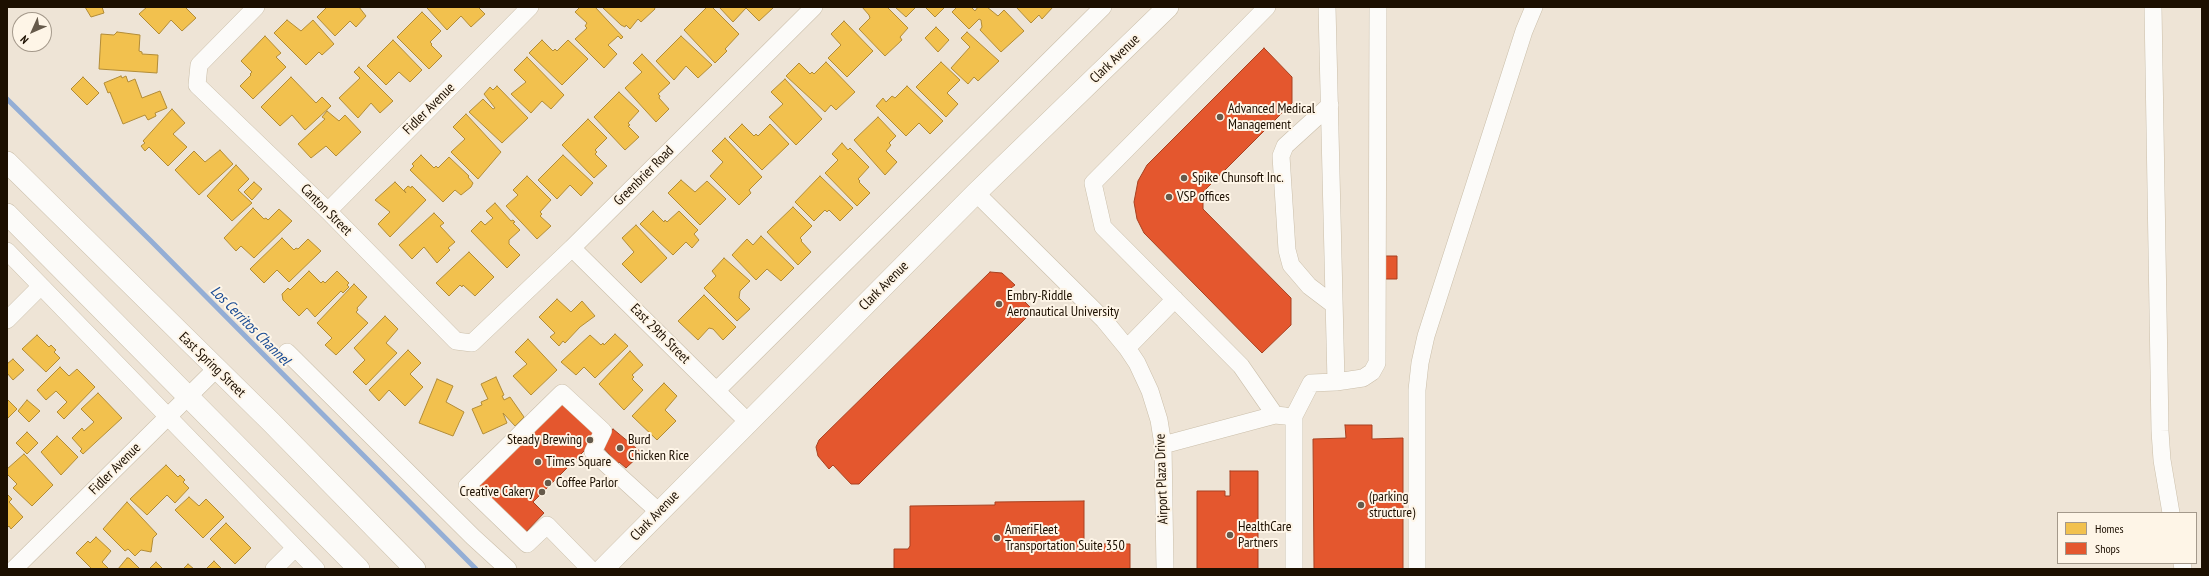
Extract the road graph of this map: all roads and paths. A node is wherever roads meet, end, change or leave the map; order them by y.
1 (256, 7) edge
2 (530, 7) edge
3 (814, 7) edge
4 (1103, 7) edge
5 (1168, 7) edge
6 (1267, 7) edge
7 (1327, 7) edge
8 (1378, 7) edge
9 (1534, 7) edge
10 (2153, 7) edge
11 (1330, 104) junction
12 (7, 162) edge
13 (976, 193) junction
14 (328, 212) junction
15 (7, 214) edge
16 (572, 248) junction
17 (7, 251) edge
18 (42, 286) junction
19 (1175, 299) junction
20 (1334, 305) junction
21 (7, 320) edge
22 (472, 344) joint
23 (1127, 348) junction
24 (287, 352) dead end
25 (216, 369) junction
26 (1336, 382) junction
27 (717, 390) junction
28 (189, 397) junction
29 (1275, 415) junction
30 (167, 416) junction
31 (1294, 416) junction
32 (748, 422) junction
33 (1163, 445) junction
34 (659, 512) junction
35 (2171, 512) edge
36 (295, 548) junction
37 (14, 569) edge
38 (274, 569) edge
39 (316, 569) edge
40 (359, 569) edge
41 (415, 569) edge
42 (508, 569) edge
43 (590, 569) edge
44 (603, 569) edge
45 (1165, 569) edge
46 (1294, 569) edge
47 (1417, 569) edge

1 - 14 street, Canton Street
2 - 14 street, Fidler Avenue
3 - 16 street, Greenbrier Road
4 - 27 street
5 - 13 main road, Clark Avenue
6 - 19 street
7 - 11 street
8 - 26 street
9 - 47 street
10 - 35 street
11 - 20 street
11 - 20 street
12 - 25 main road, East Spring Street
13 - 23 street, Airport Plaza Drive
13 - 32 main road, Clark Avenue
14 - 22 street, Canton Street
15 - 28 main road
16 - 22 street, Greenbrier Road
16 - 27 street, East 29th Street
17 - 18 street
18 - 21 street
18 - 30 street
19 - 23 street
19 - 29 street
20 - 26 street
23 - 33 street, Airport Plaza Drive
24 - 42 street
25 - 28 street, Fidler Avenue
25 - 41 main road, East Spring Street
26 - 31 street
27 - 32 street, East 29th Street
28 - 30 street, Fidler Avenue
28 - 40 main road
29 - 31 street
29 - 33 street
30 - 36 street
30 - 37 street, Fidler Avenue
31 - 46 street
32 - 34 main road, Clark Avenue
33 - 45 street, Airport Plaza Drive
34 - 43 street
34 - 44 main road, Clark Avenue
36 - 38 street
36 - 39 street

